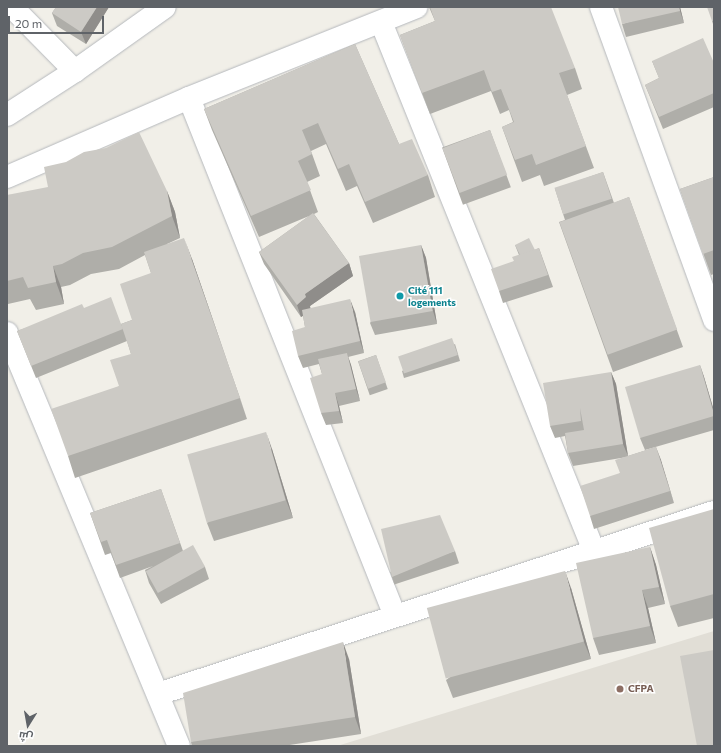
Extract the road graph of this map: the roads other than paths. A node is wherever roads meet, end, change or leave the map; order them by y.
1 (12, 7) edge
2 (165, 7) edge
3 (416, 7) edge
4 (601, 7) edge
5 (381, 22) junction
6 (75, 71) junction
7 (189, 98) junction
8 (7, 115) edge
9 (7, 177) edge
10 (714, 320) edge
11 (7, 333) edge
12 (714, 512) edge
13 (594, 551) junction
14 (395, 616) junction
15 (158, 694) junction
16 (179, 746) edge

1 - 6 street
2 - 6 street
3 - 5 street
4 - 10 street
5 - 7 street
5 - 13 street
6 - 8 street
7 - 9 street
7 - 14 street
11 - 15 street
12 - 13 street
13 - 14 street
14 - 15 street
15 - 16 street

